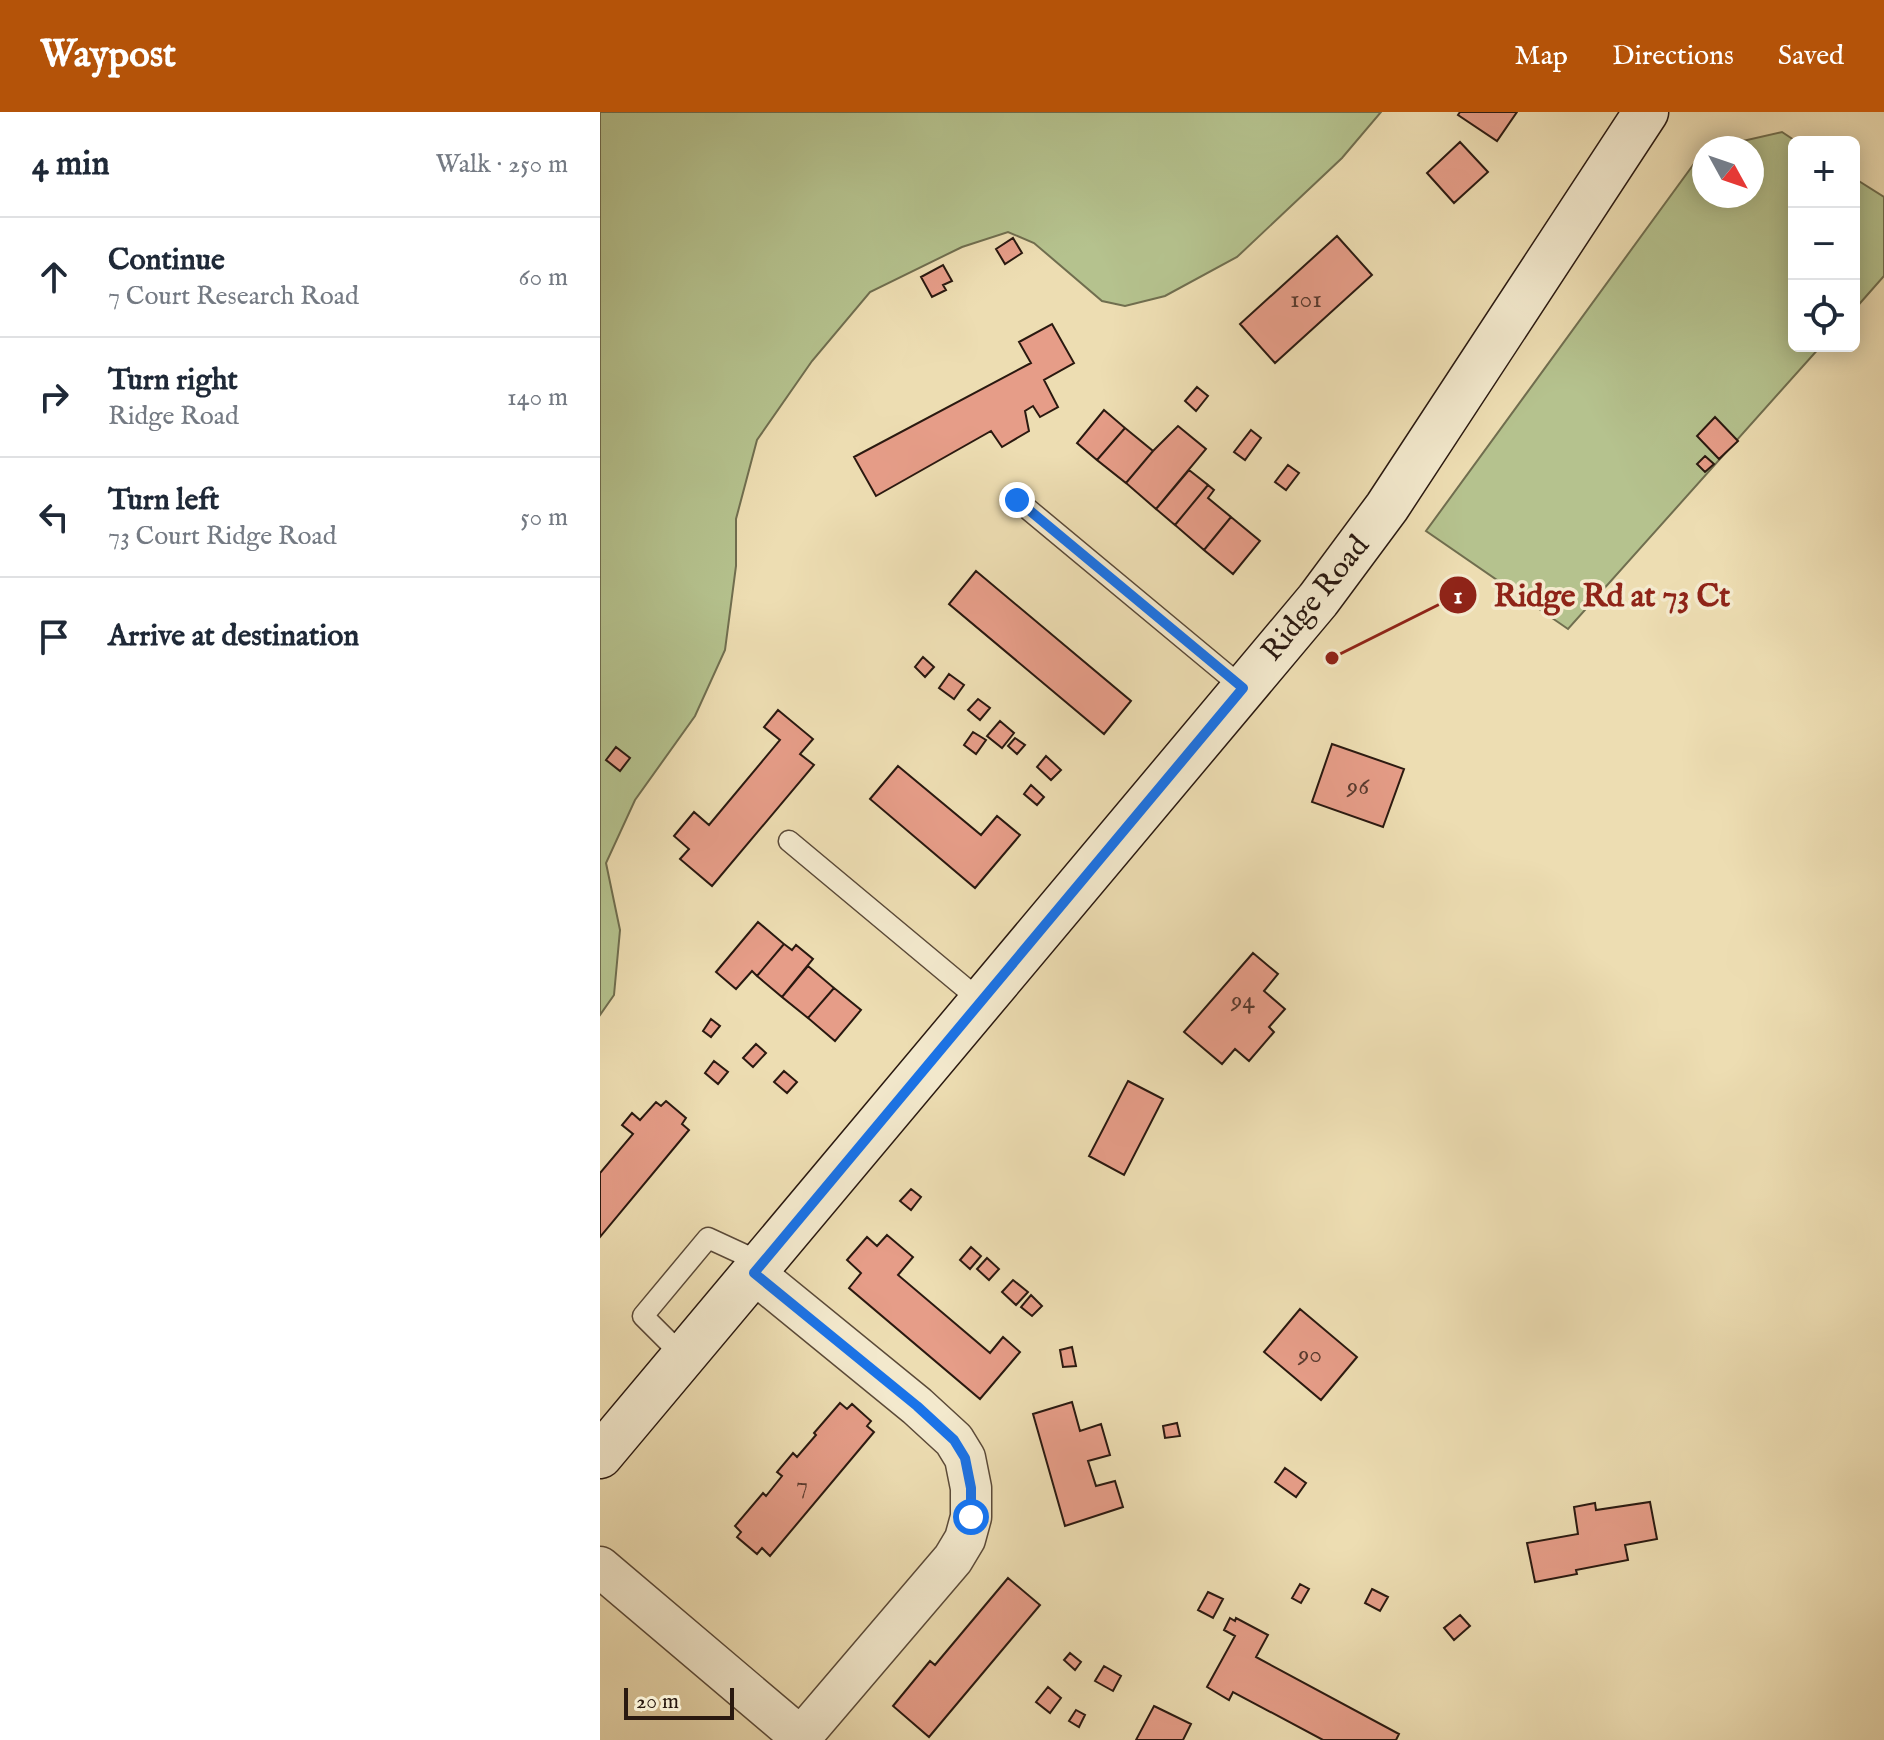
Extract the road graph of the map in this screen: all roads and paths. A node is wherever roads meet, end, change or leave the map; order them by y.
1 (1646, 112) edge
2 (1017, 500) dead end
3 (1243, 688) junction
4 (789, 841) dead end
5 (982, 1002) junction
6 (757, 1270) junction
7 (684, 1357) junction
8 (600, 1456) edge
9 (600, 1567) edge
10 (803, 1739) edge

1 - 3 street, Ridge Road
2 - 3 lane
3 - 5 street, Ridge Road
4 - 5 lane
5 - 6 street, Ridge Road
6 - 7 street, Ridge Road
6 - 7 lane
6 - 10 street
7 - 8 street, Ridge Road
9 - 10 street

